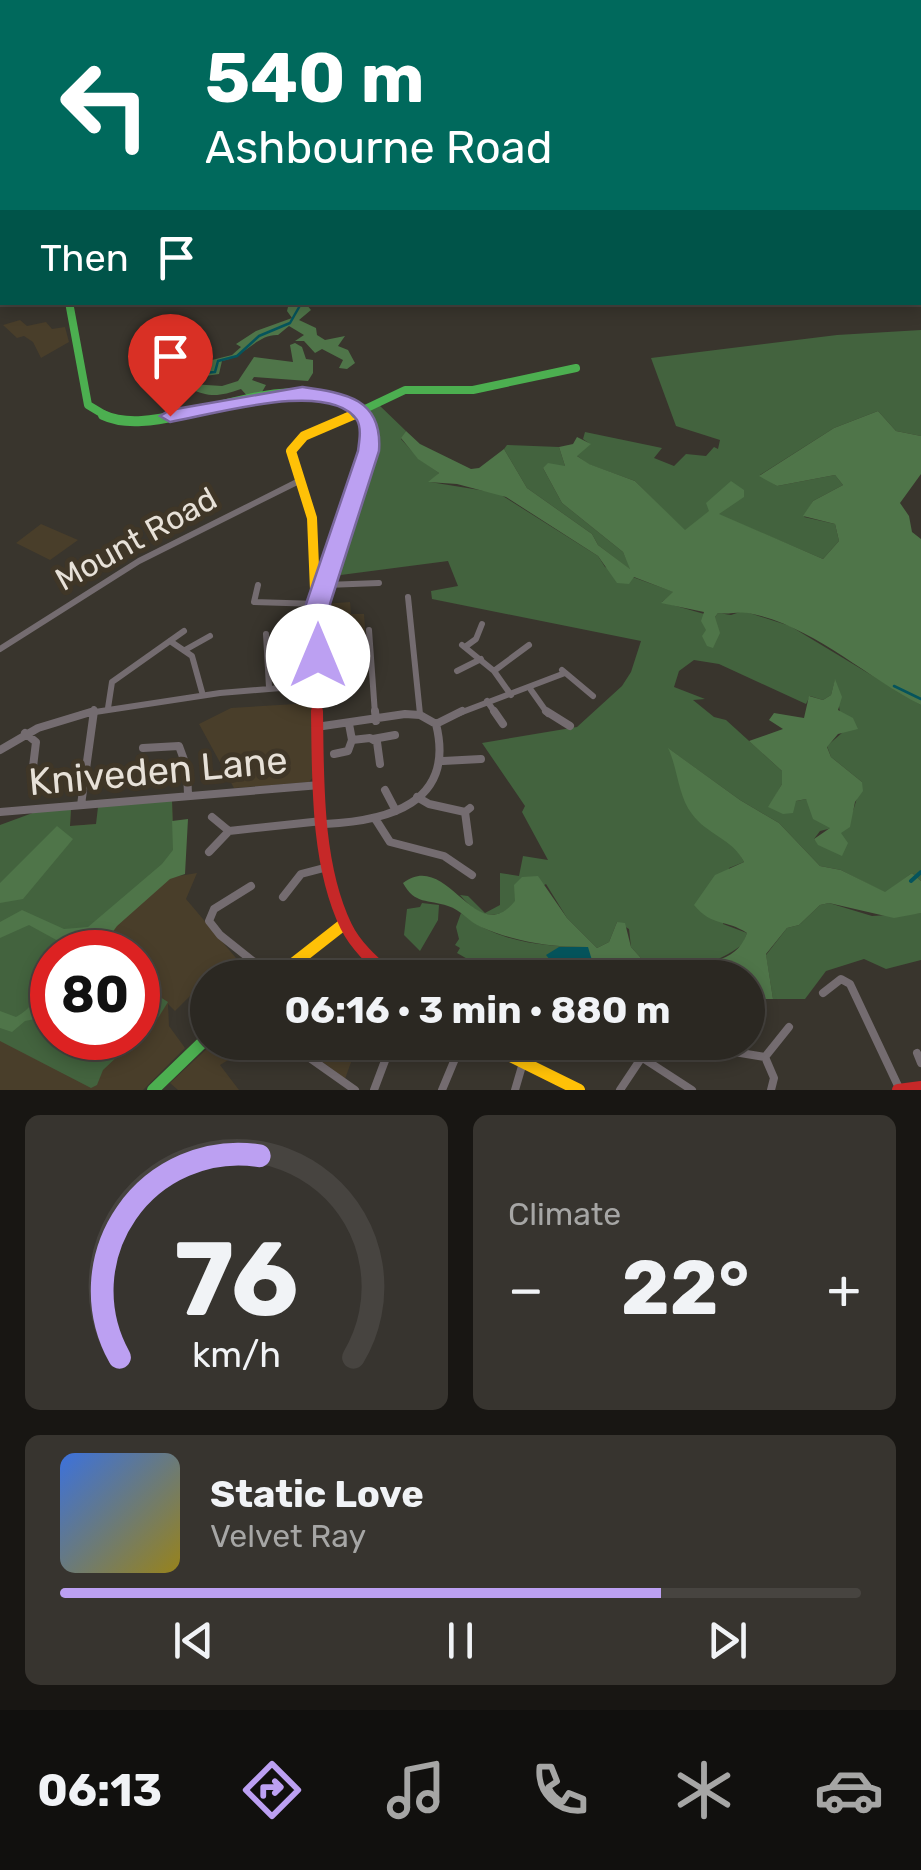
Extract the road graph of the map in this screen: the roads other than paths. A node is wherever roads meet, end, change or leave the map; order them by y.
1 (70, 305) edge
2 (576, 368) dead end
3 (357, 413) junction
4 (368, 433) junction
5 (301, 480) junction
6 (379, 583) dead end
7 (258, 585) dead end
8 (322, 595) junction
9 (408, 597) dead end
10 (481, 624) dead end
11 (369, 630) dead end
12 (184, 631) dead end
13 (266, 634) dead end
14 (210, 636) dead end
15 (170, 641) junction
16 (525, 647) dead end
17 (0, 649) edge
18 (186, 650) junction
19 (481, 659) junction
20 (458, 669) dead end
21 (494, 671) junction
22 (318, 685) junction
23 (270, 687) junction
24 (530, 690) junction
25 (202, 692) junction
26 (591, 693) dead end
27 (511, 695) junction
28 (487, 701) junction
29 (108, 708) junction
30 (94, 710) junction
31 (420, 714) junction
32 (376, 721) junction
33 (503, 721) dead end
34 (349, 724) junction
35 (436, 724) junction
36 (562, 725) dead end
37 (320, 727) junction
38 (24, 732) junction
39 (395, 734) dead end
40 (373, 739) junction
41 (352, 740) junction
42 (143, 748) dead end
43 (0, 750) edge
44 (334, 754) dead end
45 (477, 758) dead end
46 (442, 760) junction
47 (378, 761) dead end
48 (31, 765) dead end
49 (322, 784) junction
50 (386, 790) dead end
51 (188, 796) junction
52 (417, 797) junction
53 (81, 805) junction
54 (396, 811) junction
55 (0, 812) edge
56 (212, 818) dead end
57 (376, 820) junction
58 (323, 822) junction
59 (229, 831) junction
60 (467, 840) dead end
61 (209, 852) dead end
62 (328, 866) junction
63 (471, 869) dead end
64 (251, 886) dead end
65 (283, 898) dead end
66 (344, 924) junction
67 (251, 960) edge
68 (298, 960) edge
69 (372, 960) edge
70 (822, 993) dead end
71 (789, 1027) dead end
72 (190, 1054) edge
73 (765, 1057) joint
74 (308, 1060) edge
75 (385, 1060) edge
76 (454, 1060) edge
77 (516, 1060) edge
78 (638, 1060) edge
79 (645, 1060) edge
80 (523, 1064) junction
81 (337, 1086) edge
82 (562, 1087) edge
83 (921, 1087) edge
84 (153, 1090) edge
85 (356, 1090) edge
86 (374, 1090) edge
87 (442, 1090) edge
88 (516, 1090) edge
89 (579, 1090) edge
90 (620, 1090) edge
91 (692, 1090) edge
92 (770, 1090) edge
93 (899, 1090) edge

1 - 4 main road
2 - 3 main road
3 - 4 street
3 - 5 main road
4 - 8 main road
5 - 8 main road
5 - 17 street, Mount Road
6 - 8 street
7 - 8 street
8 - 22 main road
9 - 31 street
10 - 19 street
11 - 32 street
12 - 15 street
13 - 23 street
14 - 18 street
15 - 18 street
15 - 29 street
16 - 21 street
18 - 25 street
19 - 20 street
19 - 21 street
21 - 27 street
22 - 23 street
22 - 37 main road
23 - 25 street
24 - 26 street
24 - 27 street
24 - 36 street
25 - 29 street
27 - 28 street
28 - 33 street
28 - 35 street
29 - 30 street
30 - 38 street
30 - 53 street
31 - 32 street
31 - 35 street
32 - 34 street
34 - 37 street
34 - 41 street
35 - 46 street
37 - 49 main road
38 - 43 street
38 - 48 street
39 - 40 street
40 - 41 street
40 - 47 street
41 - 44 street
42 - 51 street
45 - 46 street
46 - 52 street
49 - 51 street, Kniveden Lane
49 - 58 main road
50 - 54 street
51 - 53 street, Kniveden Lane
52 - 54 street
52 - 60 street
53 - 55 street, Kniveden Lane
54 - 57 street
56 - 59 street
57 - 58 street
57 - 63 street
58 - 59 street
58 - 62 main road
59 - 61 street
62 - 65 street
62 - 66 main road
64 - 67 street
66 - 68 main road
66 - 69 main road
70 - 93 street
71 - 73 street
72 - 84 main road
73 - 92 street
74 - 81 street
75 - 86 street
76 - 87 street
77 - 80 main road
78 - 90 street
79 - 91 street
80 - 82 main road
80 - 88 street
81 - 85 street
82 - 89 main road
83 - 93 main road

